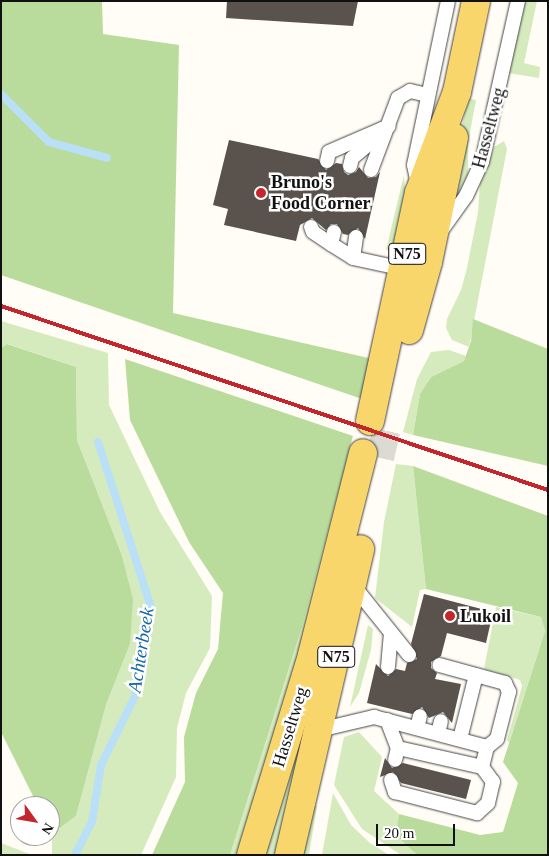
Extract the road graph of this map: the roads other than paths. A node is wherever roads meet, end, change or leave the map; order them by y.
1 (448, 1) edge
2 (476, 1) edge
3 (518, 1) edge
4 (457, 92) junction
5 (428, 95) junction
6 (389, 126) junction
7 (326, 161) dead end
8 (350, 166) dead end
9 (371, 170) dead end
10 (419, 193) junction
11 (311, 227) dead end
12 (356, 237) dead end
13 (432, 244) junction
14 (353, 258) junction
15 (404, 269) junction
16 (352, 584) junction
17 (391, 633) junction
18 (409, 655) dead end
19 (438, 665) dead end
20 (388, 667) dead end
21 (476, 675) junction
22 (387, 715) junction
23 (319, 730) junction
24 (460, 739) junction
25 (487, 747) junction
26 (482, 767) junction
27 (390, 780) dead end
28 (251, 855) edge
29 (289, 855) edge

1 - 5 lane, Hasseltweg
2 - 4 main road, Hasseltweg / N75
3 - 13 lane, Hasseltweg
4 - 10 main road, Hasseltweg / N75
4 - 13 main road, Hasseltweg / N75
5 - 6 lane
5 - 10 lane, Hasseltweg
6 - 7 lane
6 - 8 lane
6 - 9 lane
10 - 15 main road, Hasseltweg / N75
11 - 14 lane
12 - 14 lane
13 - 15 main road, Hasseltweg / N75
14 - 15 lane
16 - 17 lane
16 - 23 main road, Hasseltweg / N75
16 - 28 main road, Hasseltweg / N75
17 - 18 lane
17 - 20 lane
19 - 21 lane
21 - 24 lane
21 - 25 lane
22 - 23 lane
22 - 24 lane
22 - 26 lane
23 - 29 main road, Hasseltweg / N75
24 - 25 lane
25 - 26 lane
26 - 27 lane

